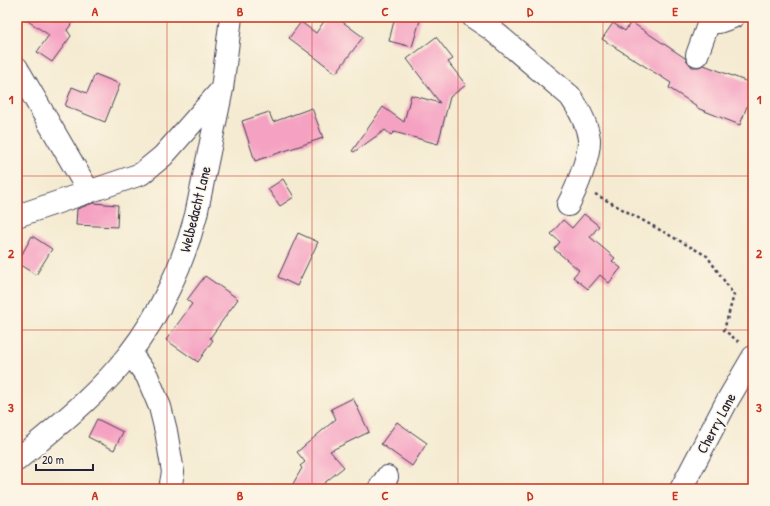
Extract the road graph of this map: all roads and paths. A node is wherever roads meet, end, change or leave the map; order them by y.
1 (231, 17) edge
2 (473, 17) edge
3 (733, 17) edge
4 (697, 55) dead end
5 (17, 68) edge
6 (222, 89) junction
7 (578, 185) junction
8 (89, 192) junction
9 (568, 205) dead end
10 (17, 216) edge
11 (747, 351) edge
12 (130, 353) junction
13 (17, 460) edge
14 (170, 489) edge
15 (681, 489) edge

1 - 6 street, Welbedacht Lane
2 - 7 street
3 - 4 street
5 - 8 street
6 - 8 street
6 - 12 street, Welbedacht Lane
7 - 9 street
7 - 11 path
8 - 10 street
11 - 15 street, Cherry Lane
12 - 13 street, Welbedacht Lane
12 - 14 street

